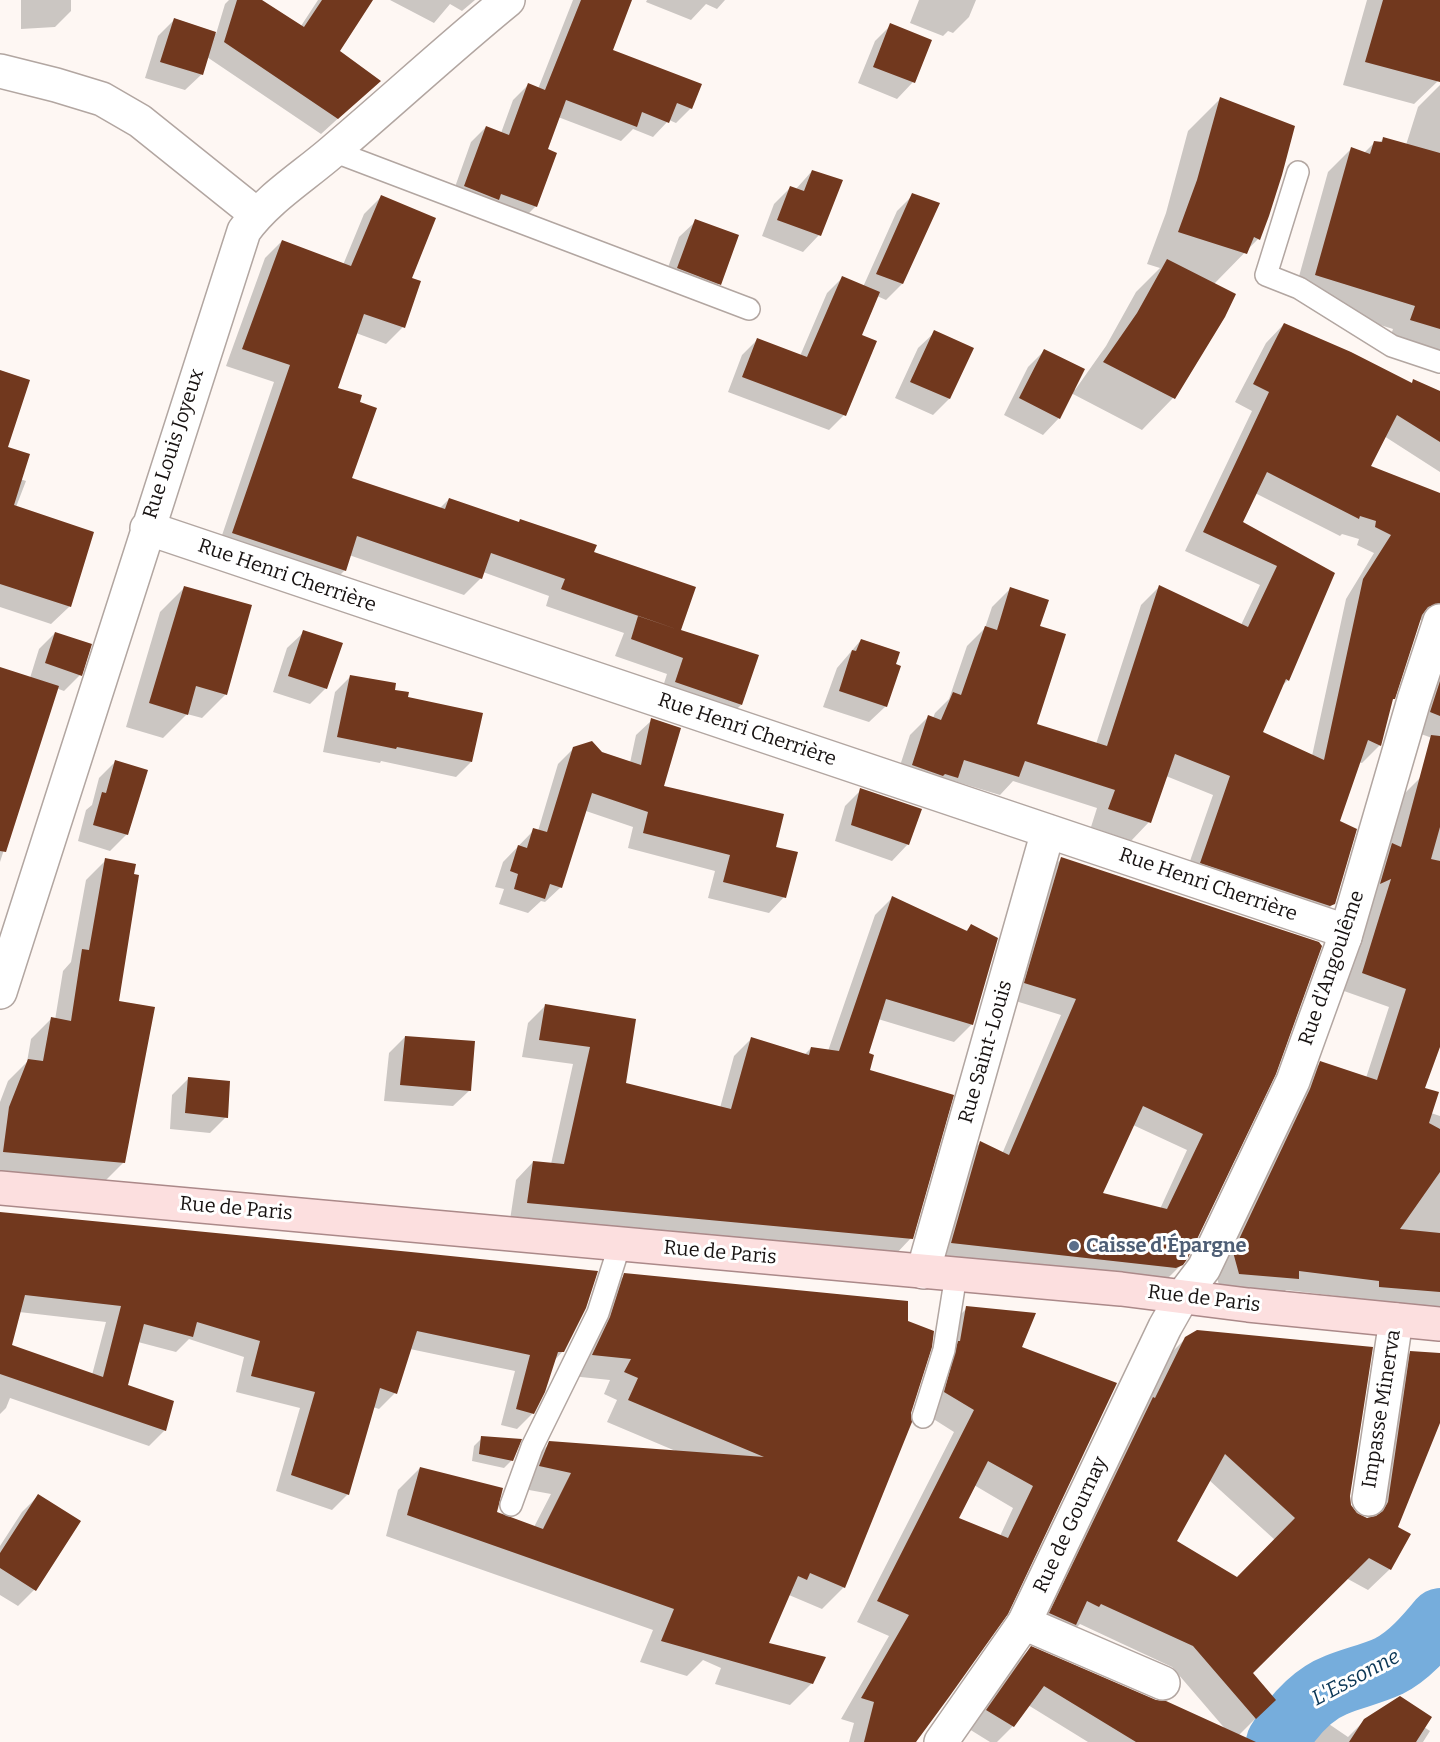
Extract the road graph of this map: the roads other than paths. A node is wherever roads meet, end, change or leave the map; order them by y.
1 (508, 0) edge
2 (0, 71) edge
3 (333, 152) junction
4 (1298, 172) dead end
5 (256, 214) junction
6 (749, 309) dead end
7 (1440, 362) edge
8 (147, 528) junction
9 (1440, 621) edge
10 (1048, 831) junction
11 (1346, 937) junction
12 (0, 992) edge
13 (0, 1188) edge
14 (620, 1244) junction
15 (923, 1272) junction
16 (956, 1275) junction
17 (1182, 1297) junction
18 (1396, 1320) junction
19 (1440, 1324) edge
20 (923, 1417) dead end
21 (1369, 1499) dead end
22 (511, 1505) dead end
23 (1024, 1623) junction
24 (1163, 1683) dead end
25 (941, 1742) edge

1 - 3 street, Rue Louis Joyeux
2 - 5 street
3 - 5 street, Rue Louis Joyeux
3 - 6 lane
4 - 7 lane
5 - 8 street, Rue Louis Joyeux
8 - 10 street, Rue Henri Cherrière
8 - 12 street, Rue Louis Joyeux
9 - 11 street, Rue d'Angoulême
10 - 11 street, Rue Henri Cherrière
10 - 15 street, Rue Saint-Louis
11 - 17 street, Rue d'Angoulême
13 - 14 main road, Rue de Paris
14 - 15 main road, Rue de Paris
14 - 22 lane
15 - 16 main road, Rue de Paris
16 - 17 main road, Rue de Paris
16 - 20 lane
17 - 18 main road, Rue de Paris
17 - 23 street, Rue de Gournay
18 - 19 main road, Rue de Paris
18 - 21 street, Impasse Minerva
23 - 24 street
23 - 25 street, Rue de Gournay

